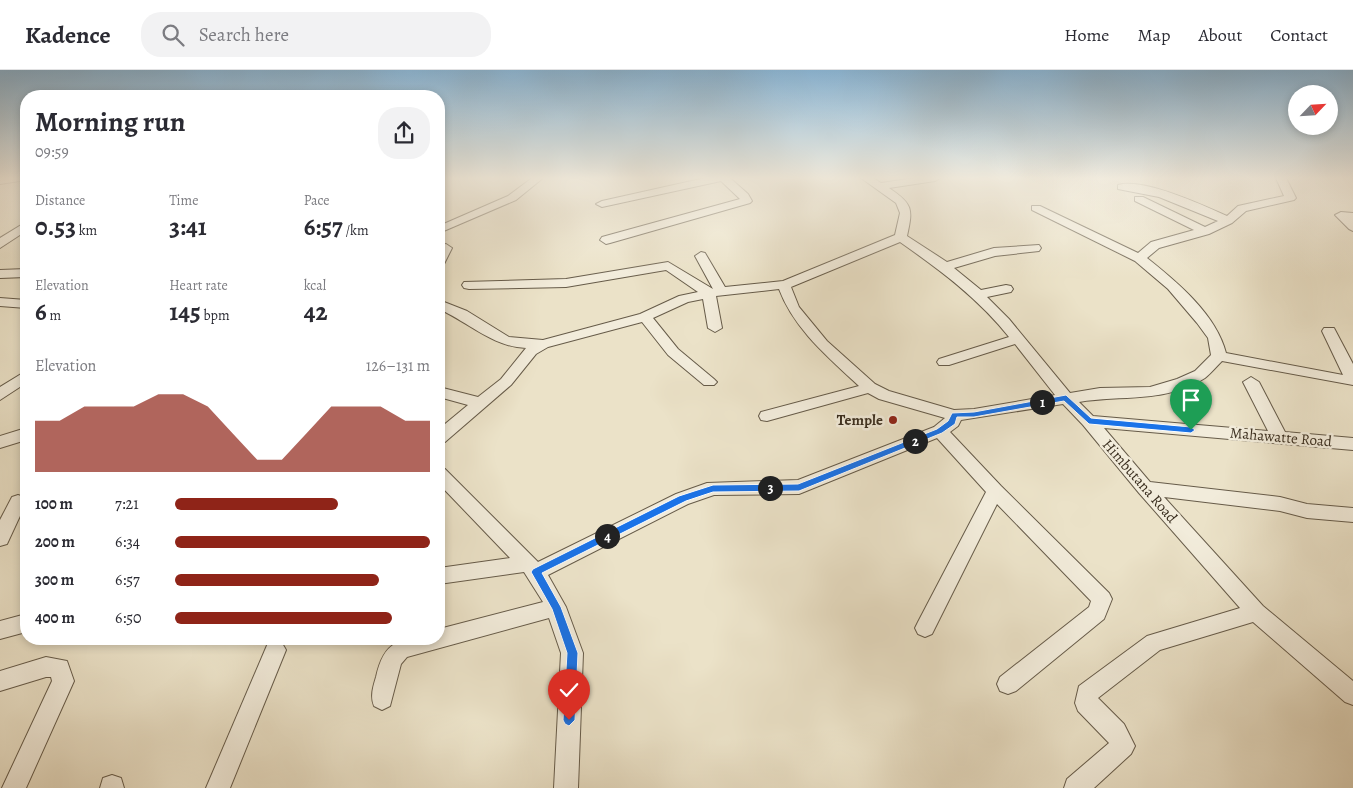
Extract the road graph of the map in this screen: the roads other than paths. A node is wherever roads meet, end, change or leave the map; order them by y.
1 (481, 212) edge
2 (711, 212) edge
3 (905, 212) edge
4 (1043, 212) edge
5 (1165, 212) edge
6 (1204, 212) edge
7 (1238, 212) edge
8 (1353, 216) edge
9 (1228, 221) junction
10 (445, 227) edge
11 (1353, 227) edge
12 (20, 230) edge
13 (1205, 231) junction
14 (901, 236) junction
15 (606, 240) dead end
16 (0, 244) edge
17 (1035, 248) dead end
18 (701, 256) dead end
19 (1139, 258) junction
20 (944, 267) junction
21 (20, 273) edge
22 (0, 274) edge
23 (469, 285) dead end
24 (784, 285) junction
25 (1006, 289) dead end
26 (715, 292) junction
27 (978, 295) junction
28 (0, 302) edge
29 (20, 304) edge
30 (445, 307) edge
31 (644, 317) junction
32 (715, 328) dead end
33 (1329, 331) dead end
34 (1017, 339) junction
35 (543, 344) junction
36 (1219, 356) junction
37 (944, 362) dead end
38 (1353, 379) edge
39 (20, 380) edge
40 (708, 382) dead end
41 (1251, 382) dead end
42 (870, 388) junction
43 (445, 394) edge
44 (0, 395) edge
45 (1066, 398) junction
46 (480, 403) junction
47 (954, 415) junction
48 (767, 416) dead end
49 (1089, 421) junction
50 (940, 431) junction
51 (445, 433) edge
52 (20, 436) edge
53 (1278, 438) junction
54 (0, 442) edge
55 (1353, 444) edge
56 (445, 479) edge
57 (1145, 488) junction
58 (995, 491) junction
59 (18, 502) dead end
60 (1353, 514) edge
61 (0, 539) edge
62 (531, 568) junction
63 (445, 575) edge
64 (556, 607) junction
65 (1256, 612) junction
66 (20, 625) edge
67 (925, 628) dead end
68 (0, 630) edge
69 (445, 636) edge
70 (412, 645) edge
71 (275, 650) dead end
72 (0, 681) edge
73 (1008, 684) dead end
74 (1353, 695) edge
75 (382, 699) dead end
76 (14, 788) edge
77 (218, 788) edge
78 (566, 788) edge
79 (1076, 788) edge

1 - 10 street
2 - 15 street
3 - 14 street
4 - 19 street
5 - 13 street
6 - 9 street
7 - 9 street
8 - 11 street
9 - 13 street
12 - 16 street
13 - 19 street
14 - 20 street, Himbutana Road
14 - 24 street
17 - 20 street
18 - 26 street
19 - 36 street
20 - 27 street, Himbutana Road
21 - 22 street
23 - 26 street
24 - 26 street
24 - 42 street
25 - 27 street
26 - 31 street
26 - 32 street
27 - 34 street, Himbutana Road
28 - 29 street
30 - 35 street
31 - 35 street
31 - 40 street
33 - 38 street
34 - 37 street
34 - 45 street, Himbutana Road
35 - 46 street
36 - 38 street
36 - 45 street
39 - 44 street
41 - 53 street
42 - 47 street
42 - 48 street
43 - 46 street
45 - 47 street
45 - 49 street, Himbutana Road
46 - 51 street
47 - 50 street
49 - 53 street, Mahawatte Road
49 - 57 street, Himbutana Road
50 - 58 street
50 - 62 street
52 - 54 street
53 - 55 street, Mahawatte Road
56 - 62 street
57 - 60 street
57 - 65 street, Himbutana Road
58 - 67 street
58 - 73 street
59 - 61 street
62 - 63 street
62 - 64 street
64 - 69 street
64 - 78 street
65 - 74 street, Himbutana Road
65 - 79 street
66 - 68 street
70 - 75 street
71 - 77 street
72 - 76 street

